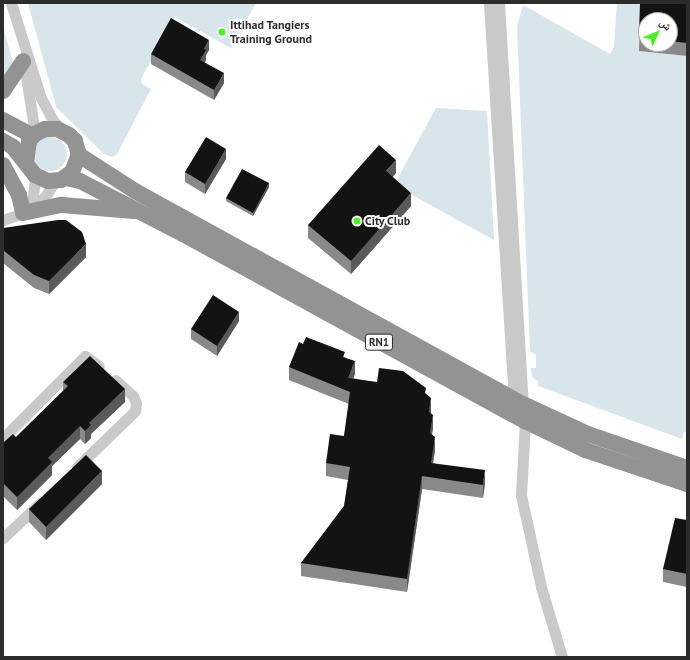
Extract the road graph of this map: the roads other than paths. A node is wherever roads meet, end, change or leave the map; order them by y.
1 (11, 3) edge
2 (489, 3) edge
3 (499, 3) edge
4 (23, 54) junction
5 (3, 91) edge
6 (3, 120) edge
7 (62, 130) junction
8 (34, 135) junction
9 (3, 141) edge
10 (79, 155) junction
11 (3, 165) edge
12 (31, 169) junction
13 (60, 179) junction
14 (28, 210) junction
15 (139, 212) junction
16 (3, 220) edge
17 (518, 402) junction
18 (525, 422) junction
19 (3, 438) edge
20 (687, 468) edge
21 (68, 476) edge
22 (687, 484) edge
23 (46, 497) edge
24 (3, 538) edge
25 (562, 657) edge

1 - 4 street
2 - 17 street
3 - 17 street
4 - 5 highway
4 - 7 street
4 - 8 street
6 - 8 highway
7 - 8 highway
7 - 10 highway
8 - 12 highway
9 - 12 highway
10 - 13 highway
10 - 17 highway, RN1
11 - 14 highway
12 - 13 highway, RN1
12 - 14 street
13 - 14 street
13 - 15 highway, RN1
14 - 15 highway
14 - 16 street
15 - 18 highway, RN1
17 - 20 highway, RN1
18 - 22 highway, RN1
18 - 25 street
19 - 21 street
23 - 24 street

